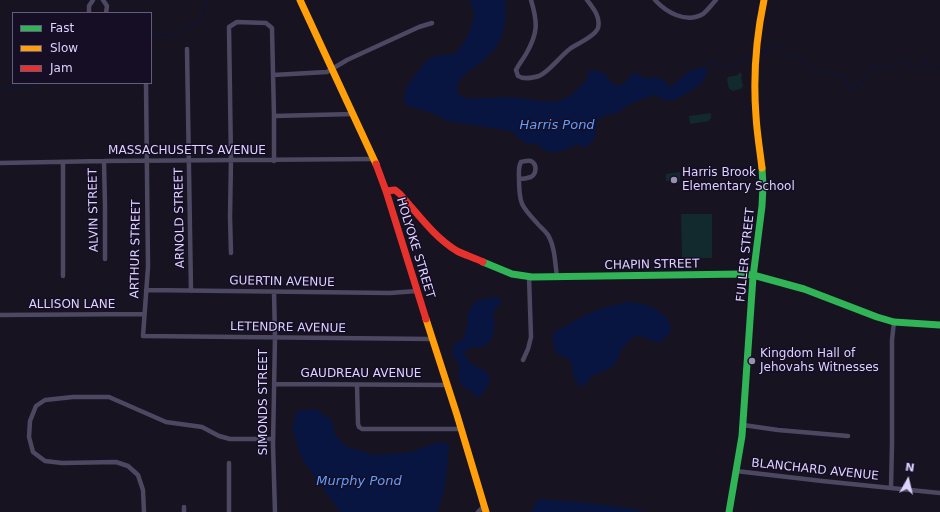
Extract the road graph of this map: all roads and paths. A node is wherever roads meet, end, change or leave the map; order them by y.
1 (93, 0) edge
2 (103, 0) edge
3 (300, 0) edge
4 (531, 0) edge
5 (587, 0) edge
6 (655, 0) edge
7 (716, 0) edge
8 (764, 0) edge
9 (89, 12) edge
10 (106, 12) edge
11 (432, 23) dead end
12 (187, 49) dead end
13 (332, 69) junction
14 (273, 75) junction
15 (146, 84) edge
16 (353, 114) junction
17 (274, 116) junction
18 (374, 159) junction
19 (231, 160) junction
20 (188, 161) junction
21 (274, 161) junction
22 (63, 162) junction
23 (104, 162) junction
24 (147, 162) junction
25 (0, 163) edge
26 (519, 179) junction
27 (386, 191) junction
28 (231, 253) dead end
29 (105, 259) dead end
30 (753, 275) junction
31 (63, 276) dead end
32 (530, 277) junction
33 (557, 277) junction
34 (146, 290) junction
35 (191, 291) junction
36 (417, 291) junction
37 (274, 292) junction
38 (144, 314) junction
39 (0, 315) edge
40 (894, 322) junction
41 (940, 325) edge
42 (143, 336) joint
43 (275, 337) junction
44 (432, 339) junction
45 (523, 360) dead end
46 (274, 384) junction
47 (357, 385) junction
48 (448, 385) junction
49 (743, 425) junction
50 (462, 429) junction
51 (848, 436) dead end
52 (273, 439) junction
53 (229, 463) dead end
54 (736, 471) junction
55 (890, 488) junction
56 (940, 493) edge
57 (485, 509) edge
58 (144, 512) edge
59 (230, 512) edge
60 (275, 512) edge
61 (478, 512) edge
62 (729, 512) edge

1 - 9 street
2 - 10 street
3 - 13 main road, HOLYOKE STREET
4 - 5 street
6 - 7 street
8 - 30 main road, FULLER STREET
11 - 13 street
12 - 20 street, ARNOLD STREET
13 - 14 street
13 - 16 main road, HOLYOKE STREET
14 - 17 street
14 - 19 street
15 - 24 street, ARTHUR STREET
16 - 17 street
16 - 18 main road, HOLYOKE STREET
17 - 21 street
18 - 21 street, MASSACHUSETTS AVENUE
18 - 27 main road, HOLYOKE STREET
19 - 20 street, MASSACHUSETTS AVENUE
19 - 21 street, MASSACHUSETTS AVENUE
19 - 28 street
20 - 24 street, MASSACHUSETTS AVENUE
20 - 35 street, ARNOLD STREET
22 - 23 street, MASSACHUSETTS AVENUE
22 - 25 street, MASSACHUSETTS AVENUE
22 - 31 street
23 - 24 street, MASSACHUSETTS AVENUE
23 - 29 street, ALVIN STREET
24 - 34 street, ARTHUR STREET
26 - 26 street
26 - 33 street
27 - 32 main road, CHAPIN STREET
27 - 36 main road, HOLYOKE STREET
30 - 33 main road, CHAPIN STREET
30 - 40 main road, CHAPIN STREET
30 - 49 main road, FULLER STREET
32 - 33 main road, CHAPIN STREET
32 - 45 street
34 - 35 street, GUERTIN AVENUE
34 - 38 street, ARTHUR STREET
35 - 37 street, GUERTIN AVENUE
36 - 37 street, GUERTIN AVENUE
36 - 44 main road, HOLYOKE STREET
37 - 43 street, SIMONDS STREET
38 - 39 street, ALLISON LANE
38 - 42 street, ARTHUR STREET
40 - 41 main road, CHAPIN STREET
40 - 55 street
42 - 43 street, LETENDRE AVENUE
43 - 44 street, LETENDRE AVENUE
43 - 46 street, SIMONDS STREET
44 - 48 main road, HOLYOKE STREET
46 - 47 street, GAUDREAU AVENUE
46 - 52 street, SIMONDS STREET
47 - 48 street, GAUDREAU AVENUE
47 - 50 street
48 - 50 main road, HOLYOKE STREET
49 - 51 street
49 - 54 main road, FULLER STREET
50 - 57 main road, HOLYOKE STREET
52 - 58 street
52 - 60 street, SIMONDS STREET
53 - 59 street
54 - 55 street, BLANCHARD AVENUE
54 - 62 main road, FULLER STREET
55 - 56 street, BLANCHARD AVENUE
57 - 61 street

